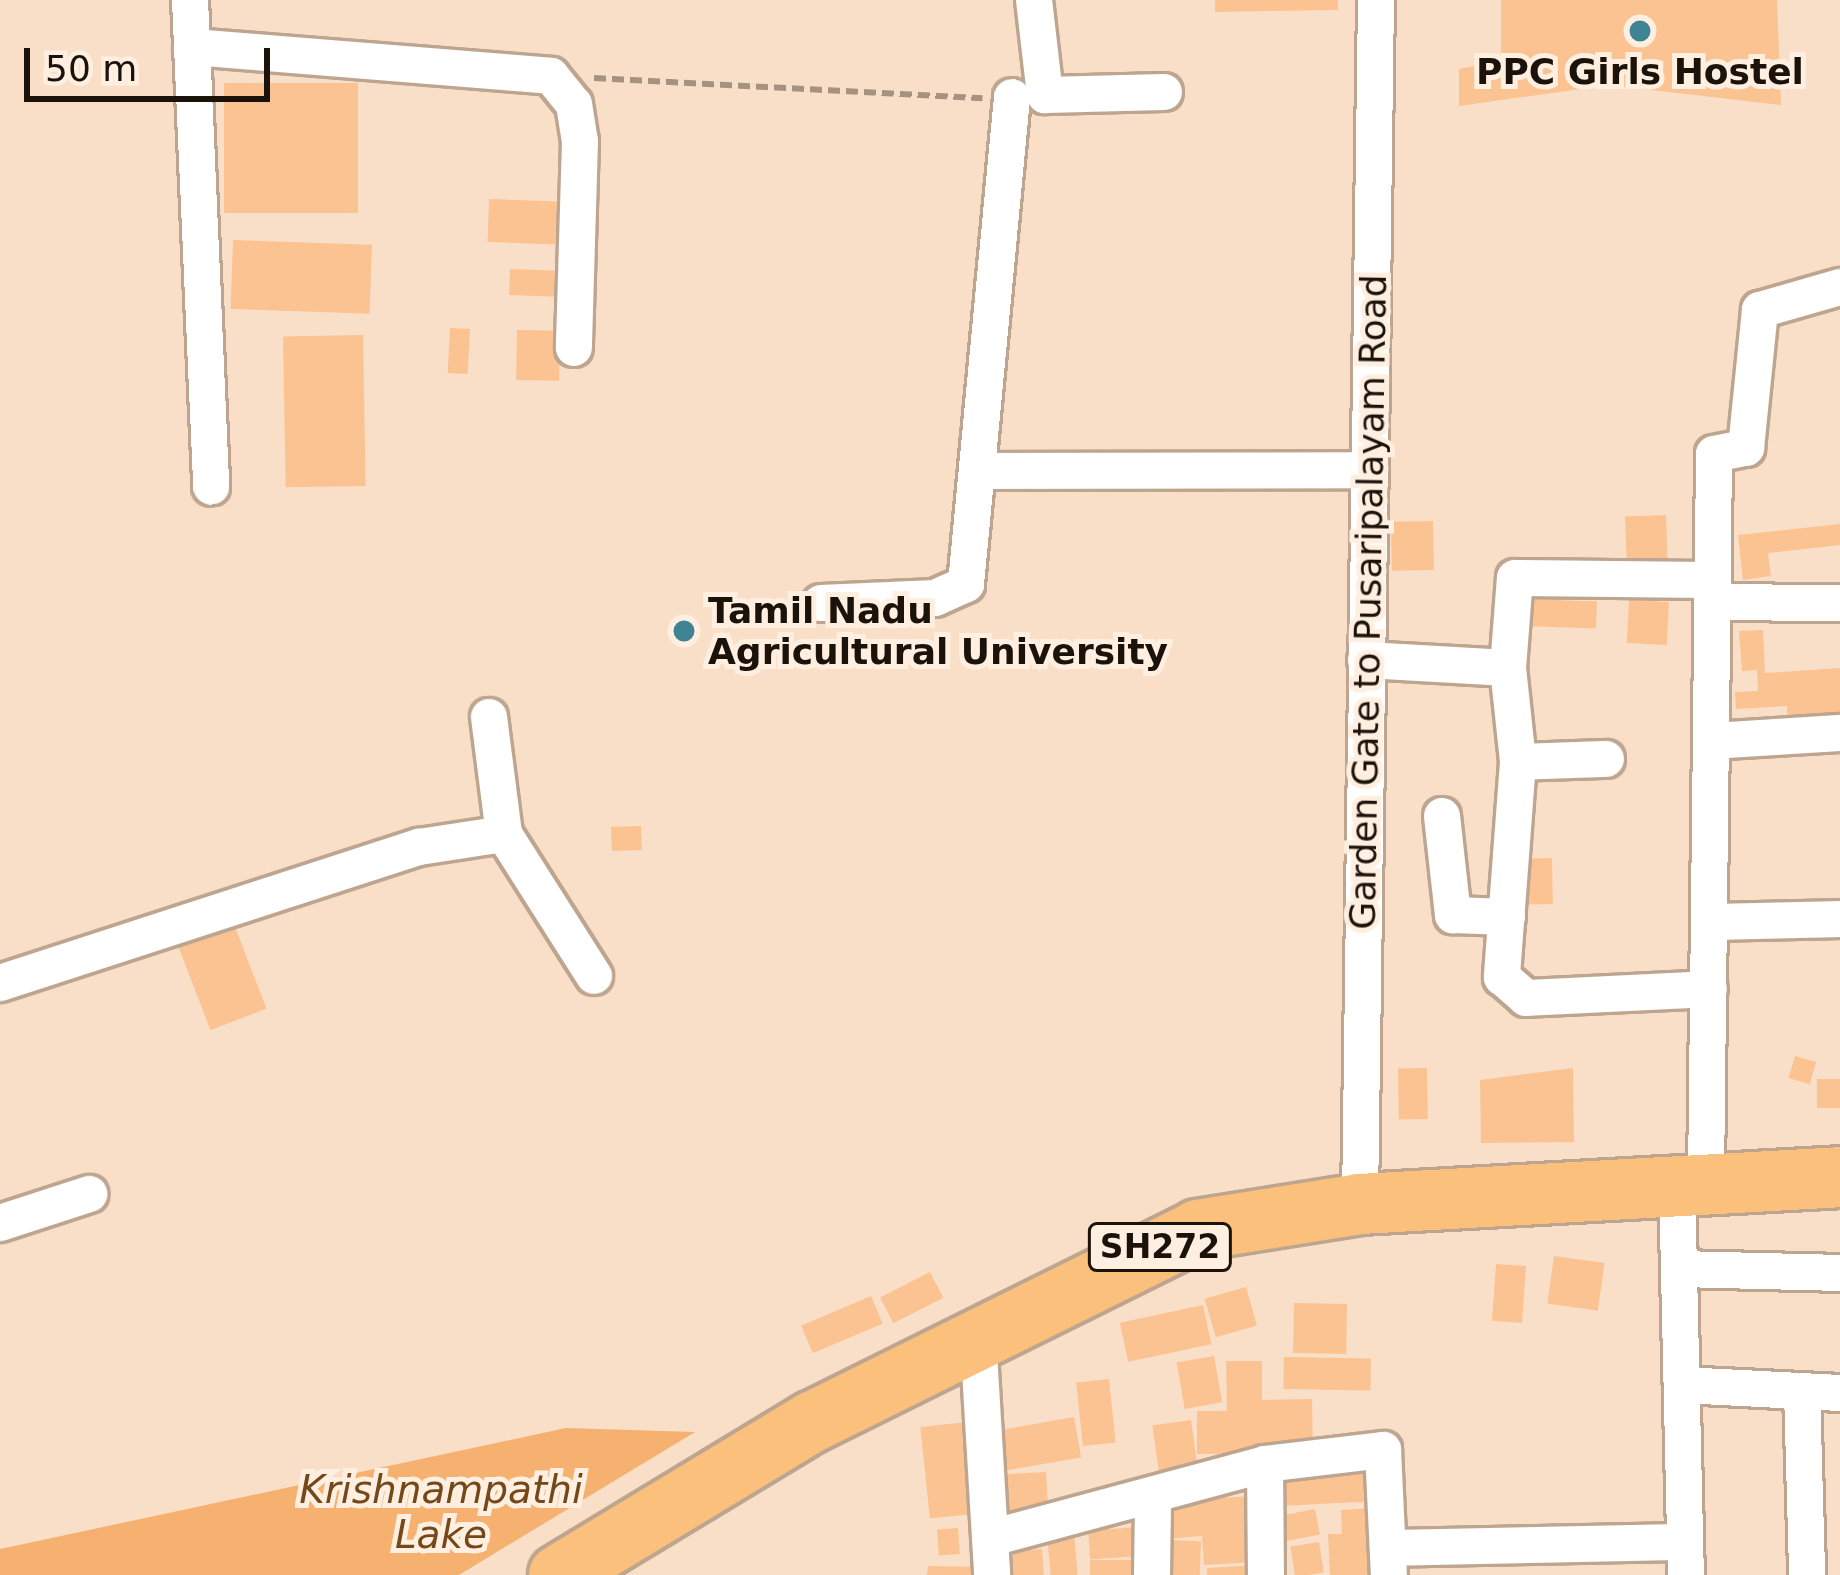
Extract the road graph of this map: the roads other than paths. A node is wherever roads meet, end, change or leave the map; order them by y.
1 (190, 0) edge
2 (1034, 0) edge
3 (1376, 0) edge
4 (192, 47) junction
5 (1164, 92) dead end
6 (1012, 97) road end
7 (1840, 287) edge
8 (574, 348) dead end
9 (1369, 470) junction
10 (977, 471) junction
11 (212, 487) dead end
12 (1713, 591) junction
13 (821, 602) dead end
14 (1840, 602) edge
15 (1366, 661) junction
16 (1508, 668) junction
17 (489, 717) dead end
18 (1840, 733) edge
19 (1712, 741) junction
20 (1606, 759) dead end
21 (1518, 762) junction
22 (1442, 816) dead end
23 (504, 834) junction
24 (1507, 917) junction
25 (1840, 919) edge
26 (1710, 922) junction
27 (594, 976) dead end
28 (0, 983) edge
29 (1709, 988) junction
30 (1840, 1177) edge
31 (1691, 1182) junction
32 (89, 1194) dead end
33 (1360, 1204) junction
34 (0, 1223) edge
35 (1678, 1269) junction
36 (1840, 1273) edge
37 (978, 1336) junction
38 (1682, 1385) junction
39 (1802, 1391) junction
40 (1840, 1393) edge
41 (1265, 1464) junction
42 (1153, 1499) junction
43 (991, 1538) junction
44 (1685, 1559) edge
45 (1389, 1562) edge
46 (559, 1575) edge
47 (992, 1575) edge
48 (1152, 1575) edge
49 (1266, 1575) edge
50 (1807, 1575) edge

1 - 4 street
2 - 5 street
3 - 9 street, Garden Gate to Pusaripalayam Road
4 - 8 street
4 - 11 street
6 - 10 street
7 - 12 street
9 - 10 street
9 - 15 street, Garden Gate to Pusaripalayam Road
10 - 13 street
12 - 14 street
12 - 16 street
12 - 19 street
15 - 16 street
15 - 33 street, Garden Gate to Pusaripalayam Road
16 - 21 street
17 - 23 street
18 - 19 street
19 - 26 street
20 - 21 street
21 - 24 street
22 - 24 street
23 - 27 street
23 - 28 street
24 - 29 street
25 - 26 street
26 - 29 street
29 - 31 street
30 - 31 main road, SH272
31 - 33 main road, SH272
31 - 35 street
32 - 34 street
33 - 37 main road, SH272
35 - 36 street
35 - 38 street
37 - 43 street
37 - 46 main road, SH272
38 - 39 street
38 - 44 street
39 - 40 street
39 - 50 street
41 - 42 street
41 - 45 street
41 - 49 street
42 - 43 street
42 - 48 street
43 - 47 street
44 - 45 street

